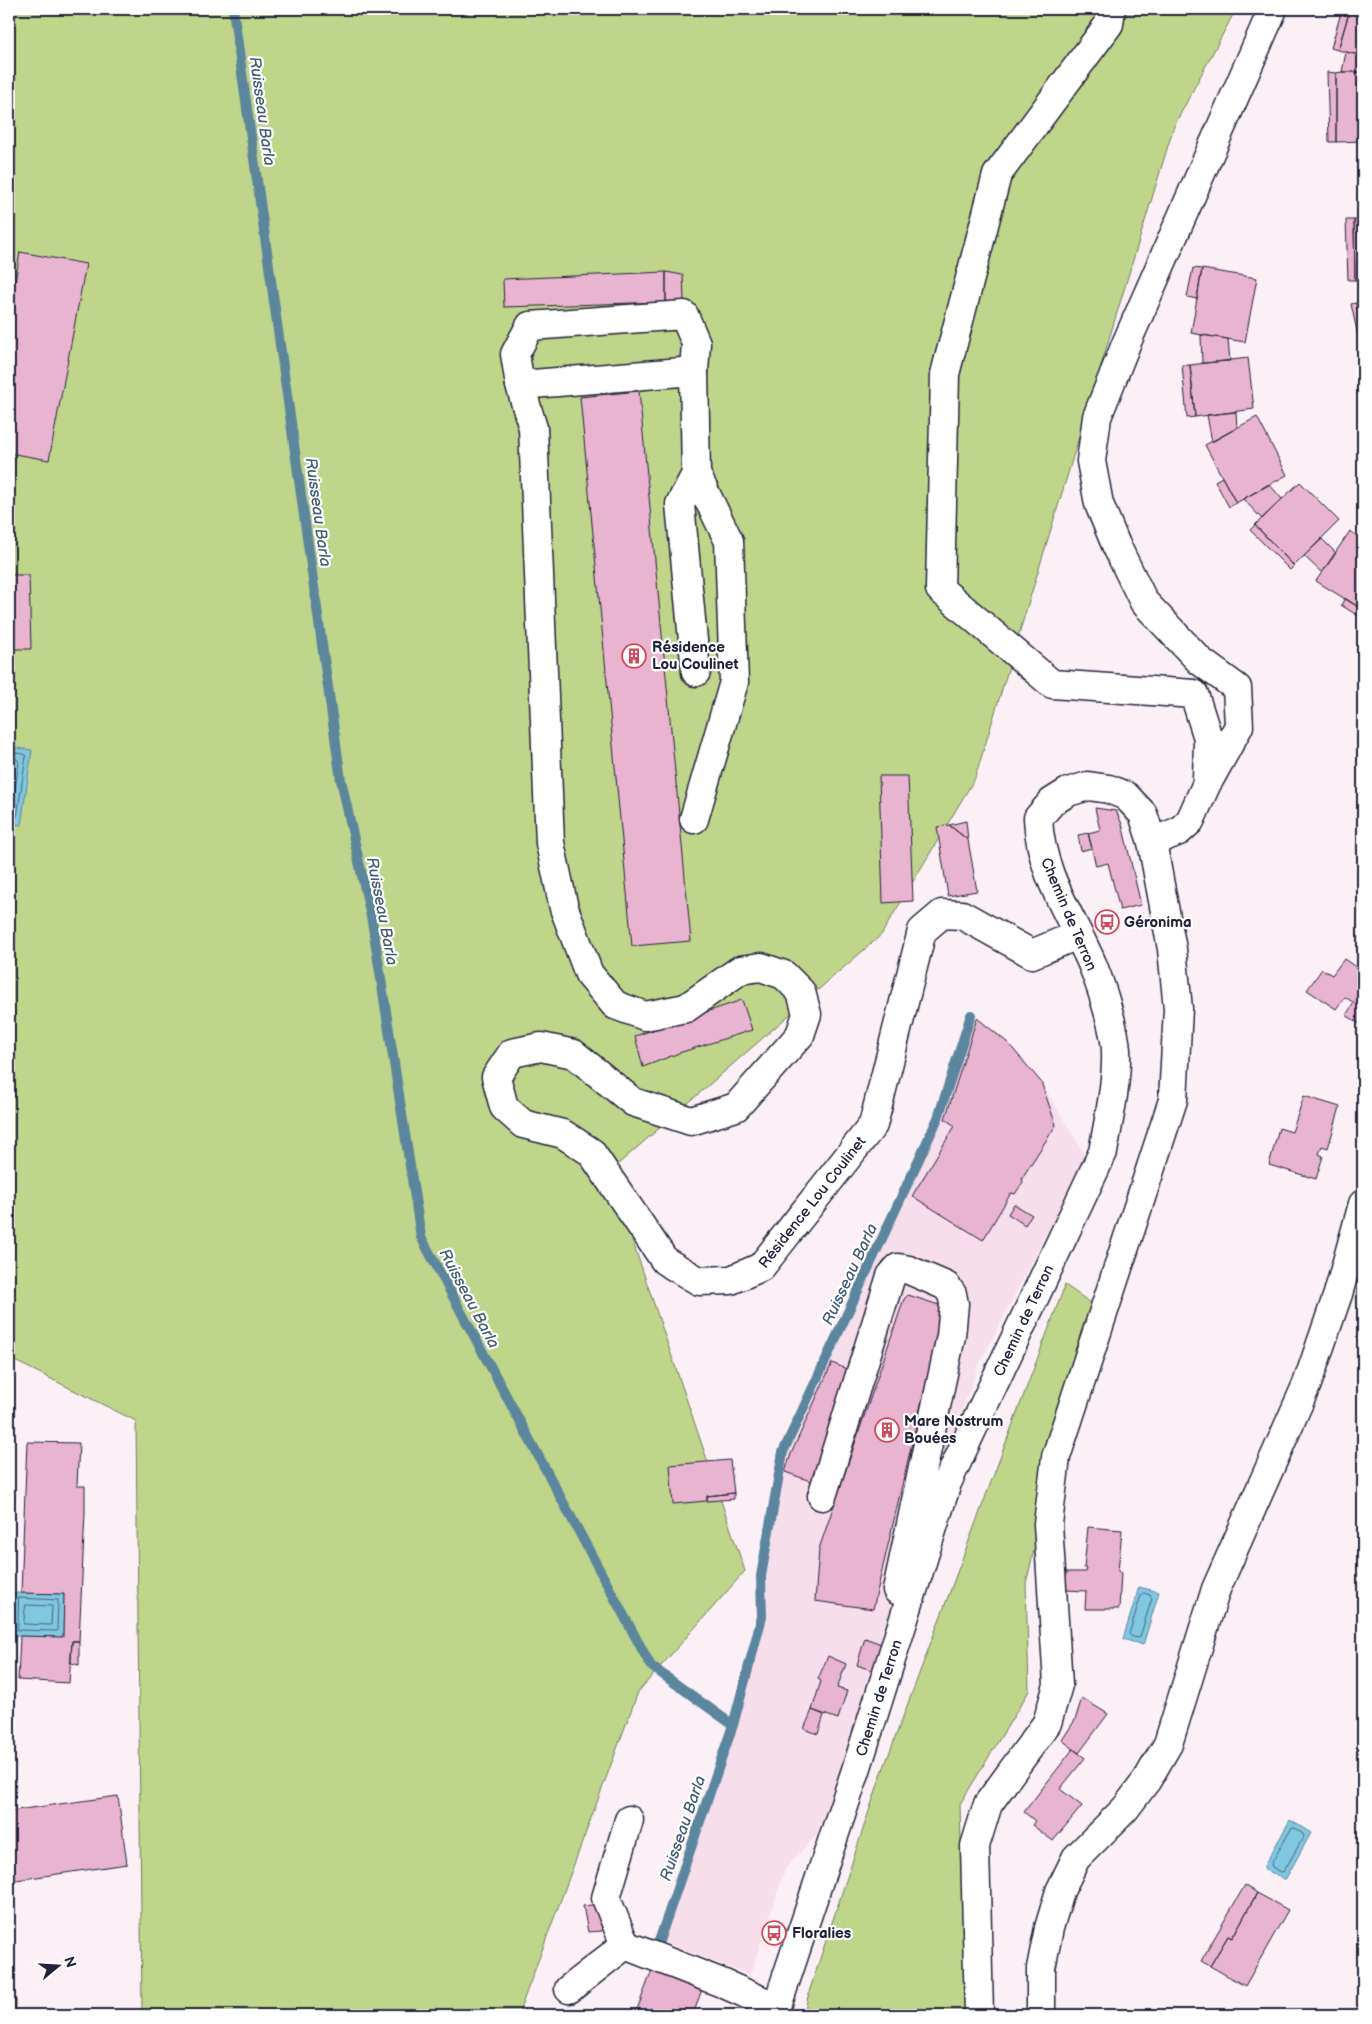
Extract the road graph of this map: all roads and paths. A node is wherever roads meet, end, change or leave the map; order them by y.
1 (1111, 9) edge
2 (1273, 9) edge
3 (694, 372) junction
4 (520, 385) junction
5 (696, 474) junction
6 (696, 672) dead end
7 (1207, 783) junction
8 (694, 819) dead end
9 (1152, 842) junction
10 (1077, 935) junction
11 (1363, 1204) edge
12 (822, 1496) dead end
13 (907, 1609) junction
14 (629, 1820) dead end
15 (626, 1945) junction
16 (569, 1990) dead end
17 (775, 2011) edge
18 (979, 2015) edge
19 (1041, 2015) edge

1 - 7 street
2 - 7 street
3 - 4 street
3 - 4 street, Résidence Lou Coulinet
3 - 5 street, Résidence Lou Coulinet
4 - 10 street, Résidence Lou Coulinet
5 - 6 street
5 - 8 street, Résidence Lou Coulinet
7 - 9 street
9 - 10 street, Chemin de Terron
9 - 18 street, Chemin de Terron
10 - 13 street, Chemin de Terron
11 - 19 street
12 - 13 street
13 - 17 street, Chemin de Terron
14 - 15 street
15 - 16 street
15 - 17 street

